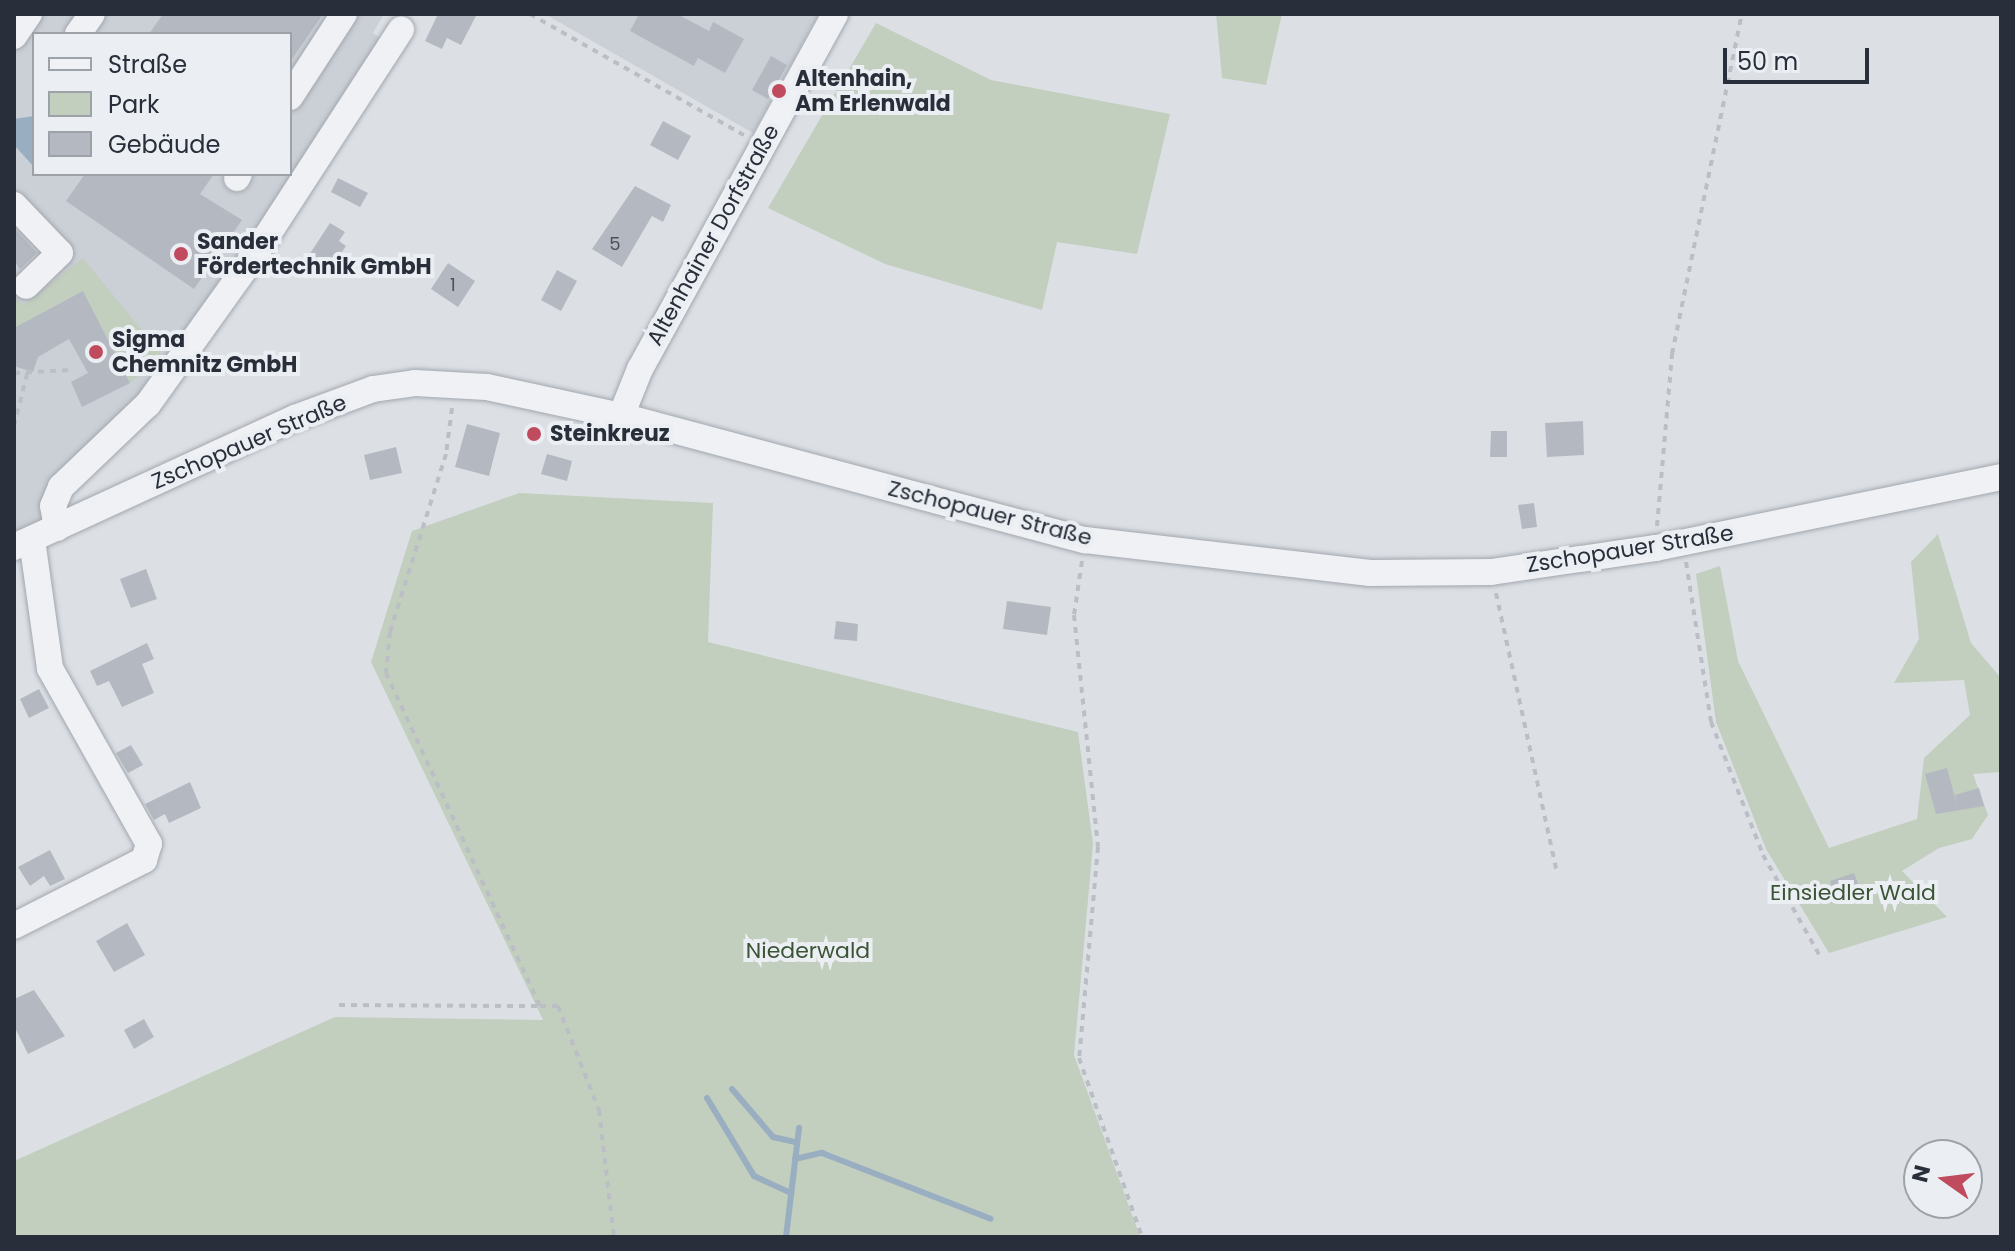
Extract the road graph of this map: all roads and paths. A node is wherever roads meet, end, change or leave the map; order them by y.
1 (29, 14) edge
2 (91, 14) edge
3 (344, 14) edge
4 (530, 14) edge
5 (835, 14) edge
6 (1742, 14) edge
7 (401, 30) dead end
8 (79, 32) edge
9 (14, 36) edge
10 (292, 94) edge
11 (762, 146) junction
12 (14, 205) edge
13 (26, 286) dead end
14 (71, 370) dead end
15 (14, 373) edge
16 (28, 373) junction
17 (456, 382) junction
18 (621, 416) junction
19 (14, 426) edge
20 (2001, 477) edge
21 (57, 528) junction
22 (1085, 540) junction
23 (23, 544) edge
24 (1685, 544) junction
25 (1656, 548) junction
26 (1491, 572) junction
27 (1557, 872) dead end
28 (14, 926) edge
29 (1820, 956) dead end
30 (339, 1005) dead end
31 (540, 1006) junction
32 (614, 1237) edge
33 (1142, 1237) edge

1 - 9 street
2 - 8 street
3 - 10 street
4 - 11 path
5 - 11 street, Altenhainer Dorfstraße
6 - 25 path
7 - 21 street
11 - 18 street, Altenhainer Dorfstraße
12 - 13 street
14 - 16 path
15 - 16 path
16 - 19 path
17 - 18 street, Zschopauer Straße
17 - 21 street, Zschopauer Straße
17 - 31 path
18 - 22 street, Zschopauer Straße
20 - 24 street, Zschopauer Straße
21 - 23 street, Zschopauer Straße
22 - 26 street, Zschopauer Straße
22 - 33 path
23 - 28 street
24 - 25 street, Zschopauer Straße
24 - 29 path
25 - 26 street, Zschopauer Straße
26 - 27 path
30 - 31 path
31 - 32 path

